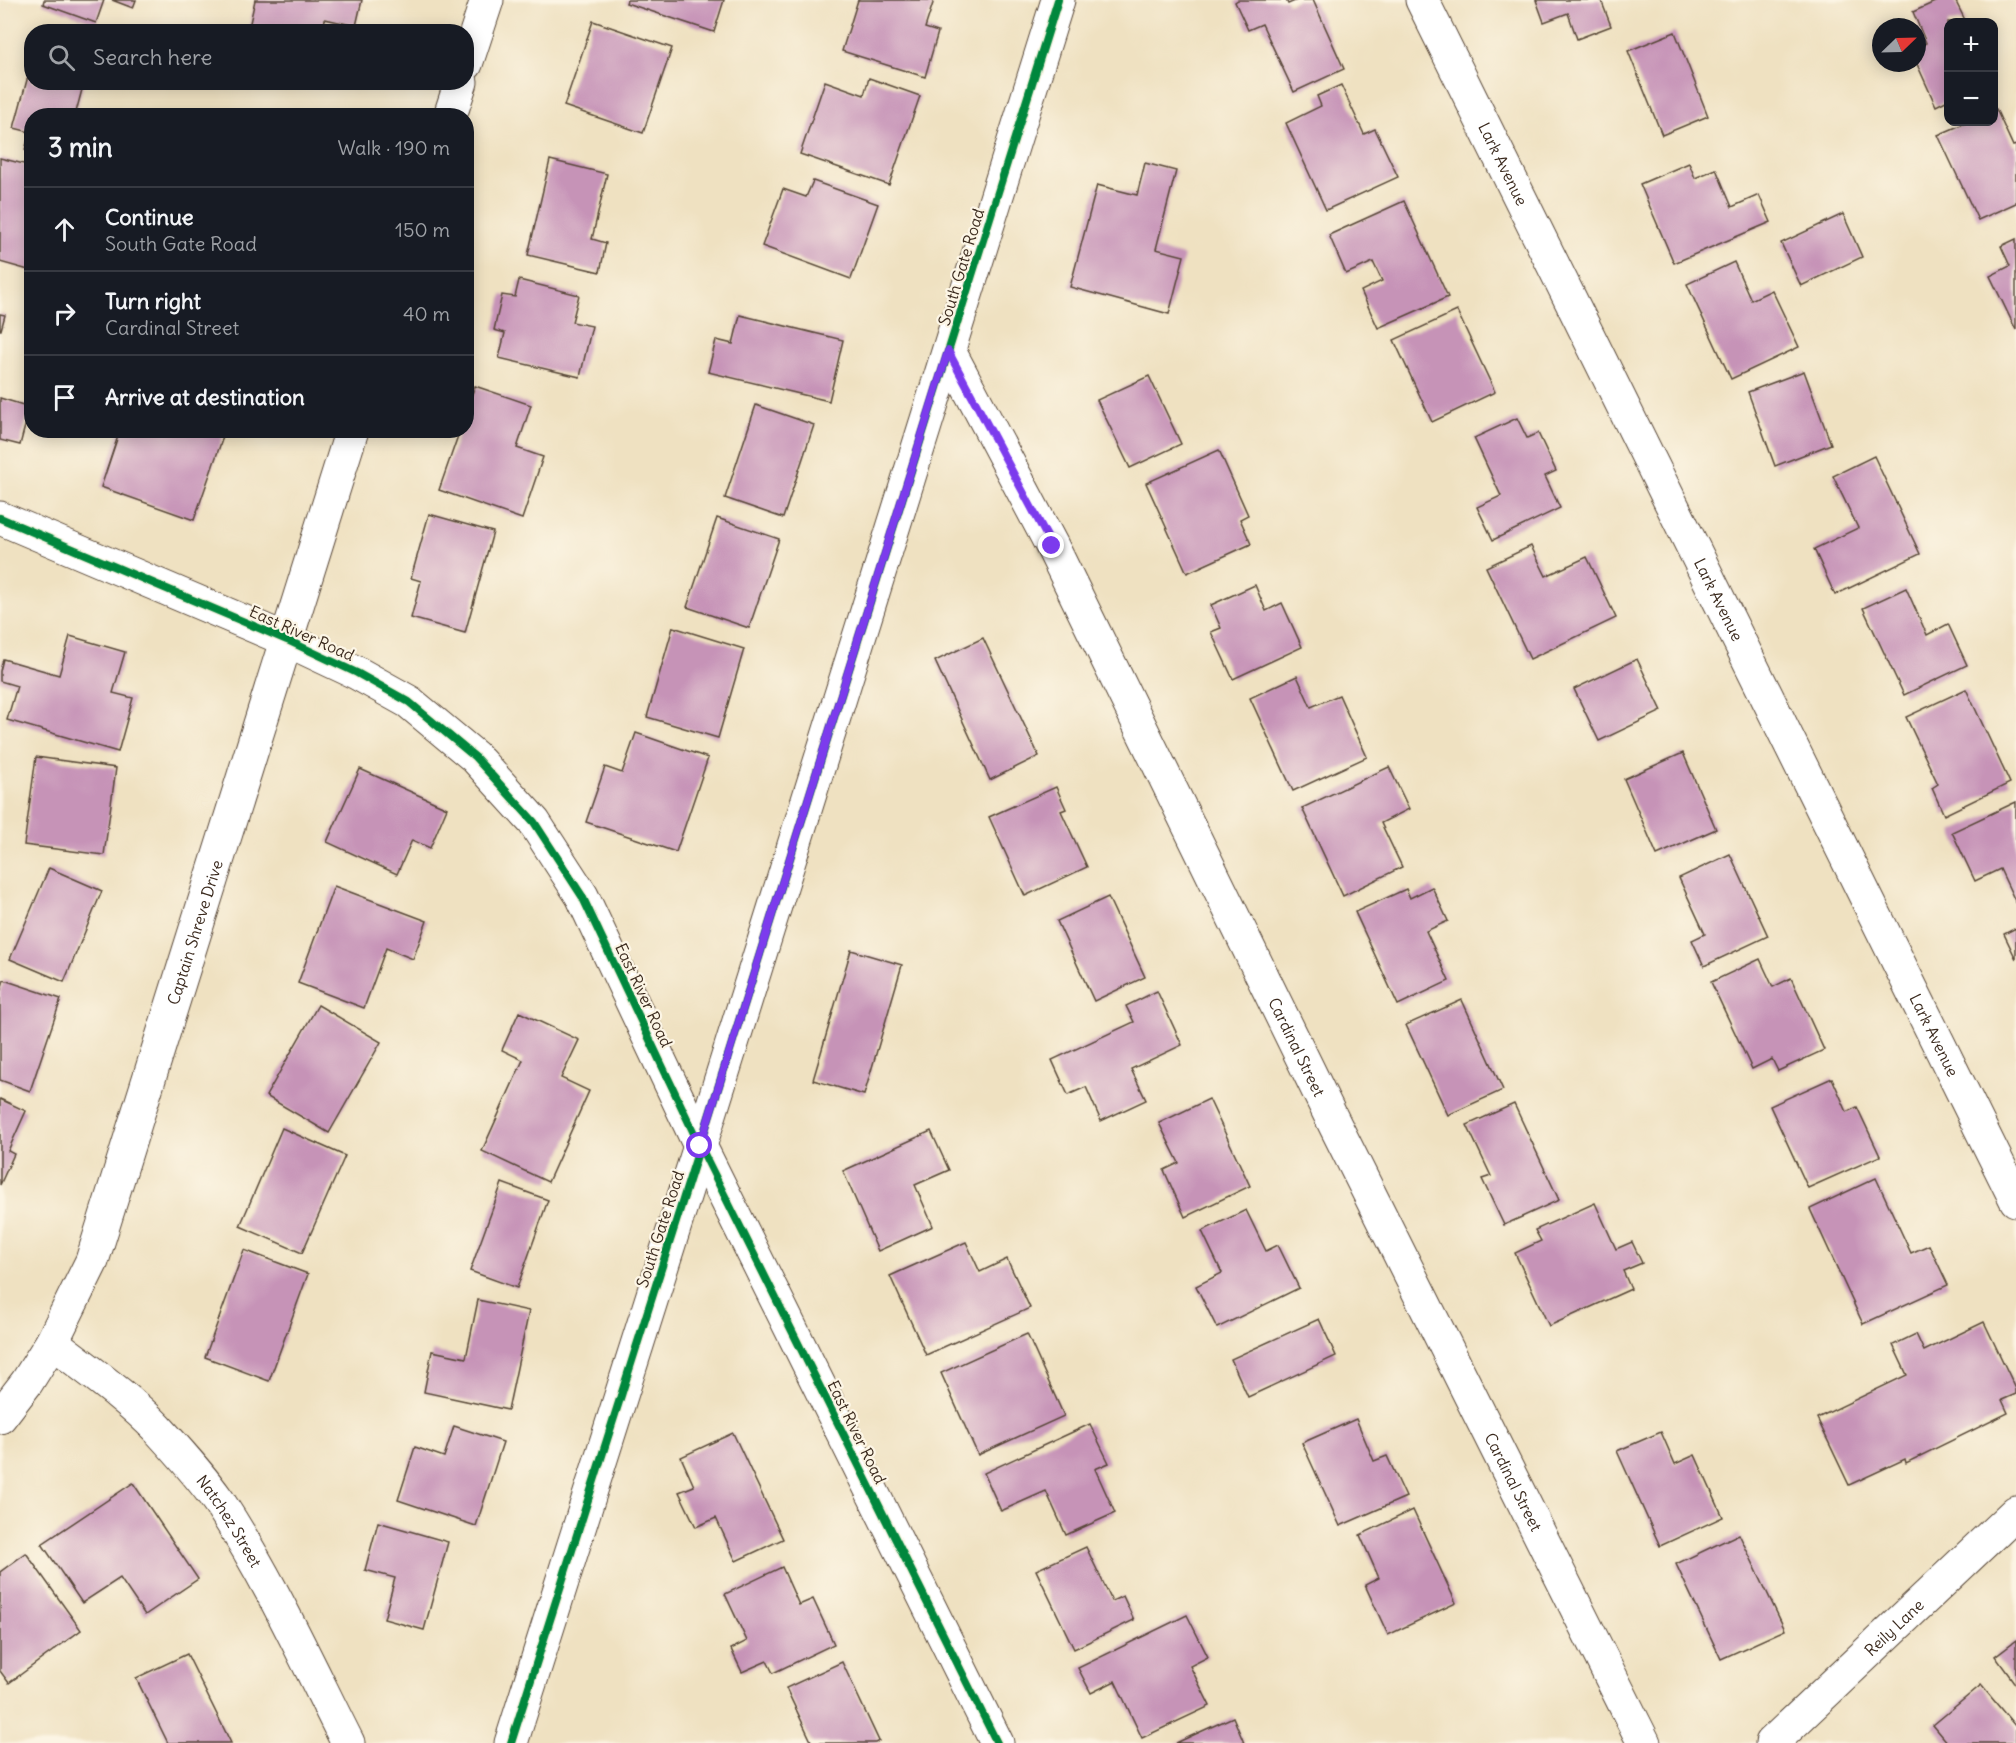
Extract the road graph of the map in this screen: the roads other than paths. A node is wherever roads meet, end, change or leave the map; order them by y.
1 (486, 0) edge
2 (1058, 0) edge
3 (1422, 0) edge
4 (474, 38) edge
5 (458, 90) edge
6 (453, 108) edge
7 (948, 351) junction
8 (350, 438) edge
9 (0, 518) edge
10 (287, 640) junction
11 (700, 1146) junction
12 (2016, 1200) edge
13 (52, 1342) junction
14 (0, 1417) edge
15 (2016, 1512) edge
16 (348, 1743) edge
17 (511, 1743) edge
18 (997, 1743) edge
19 (1644, 1743) edge
20 (1772, 1743) edge

1 - 4 street
2 - 7 street, South Gate Road
3 - 12 street, Lark Avenue
5 - 6 street
7 - 11 street, South Gate Road
7 - 19 street, Cardinal Street
8 - 10 street, Captain Shreve Drive
9 - 10 street, East River Road
10 - 11 street, East River Road
10 - 13 street, Captain Shreve Drive
11 - 17 street, South Gate Road
11 - 18 street, East River Road
13 - 14 street, Captain Shreve Drive
13 - 16 street, Natchez Street
15 - 20 street, Reily Lane

